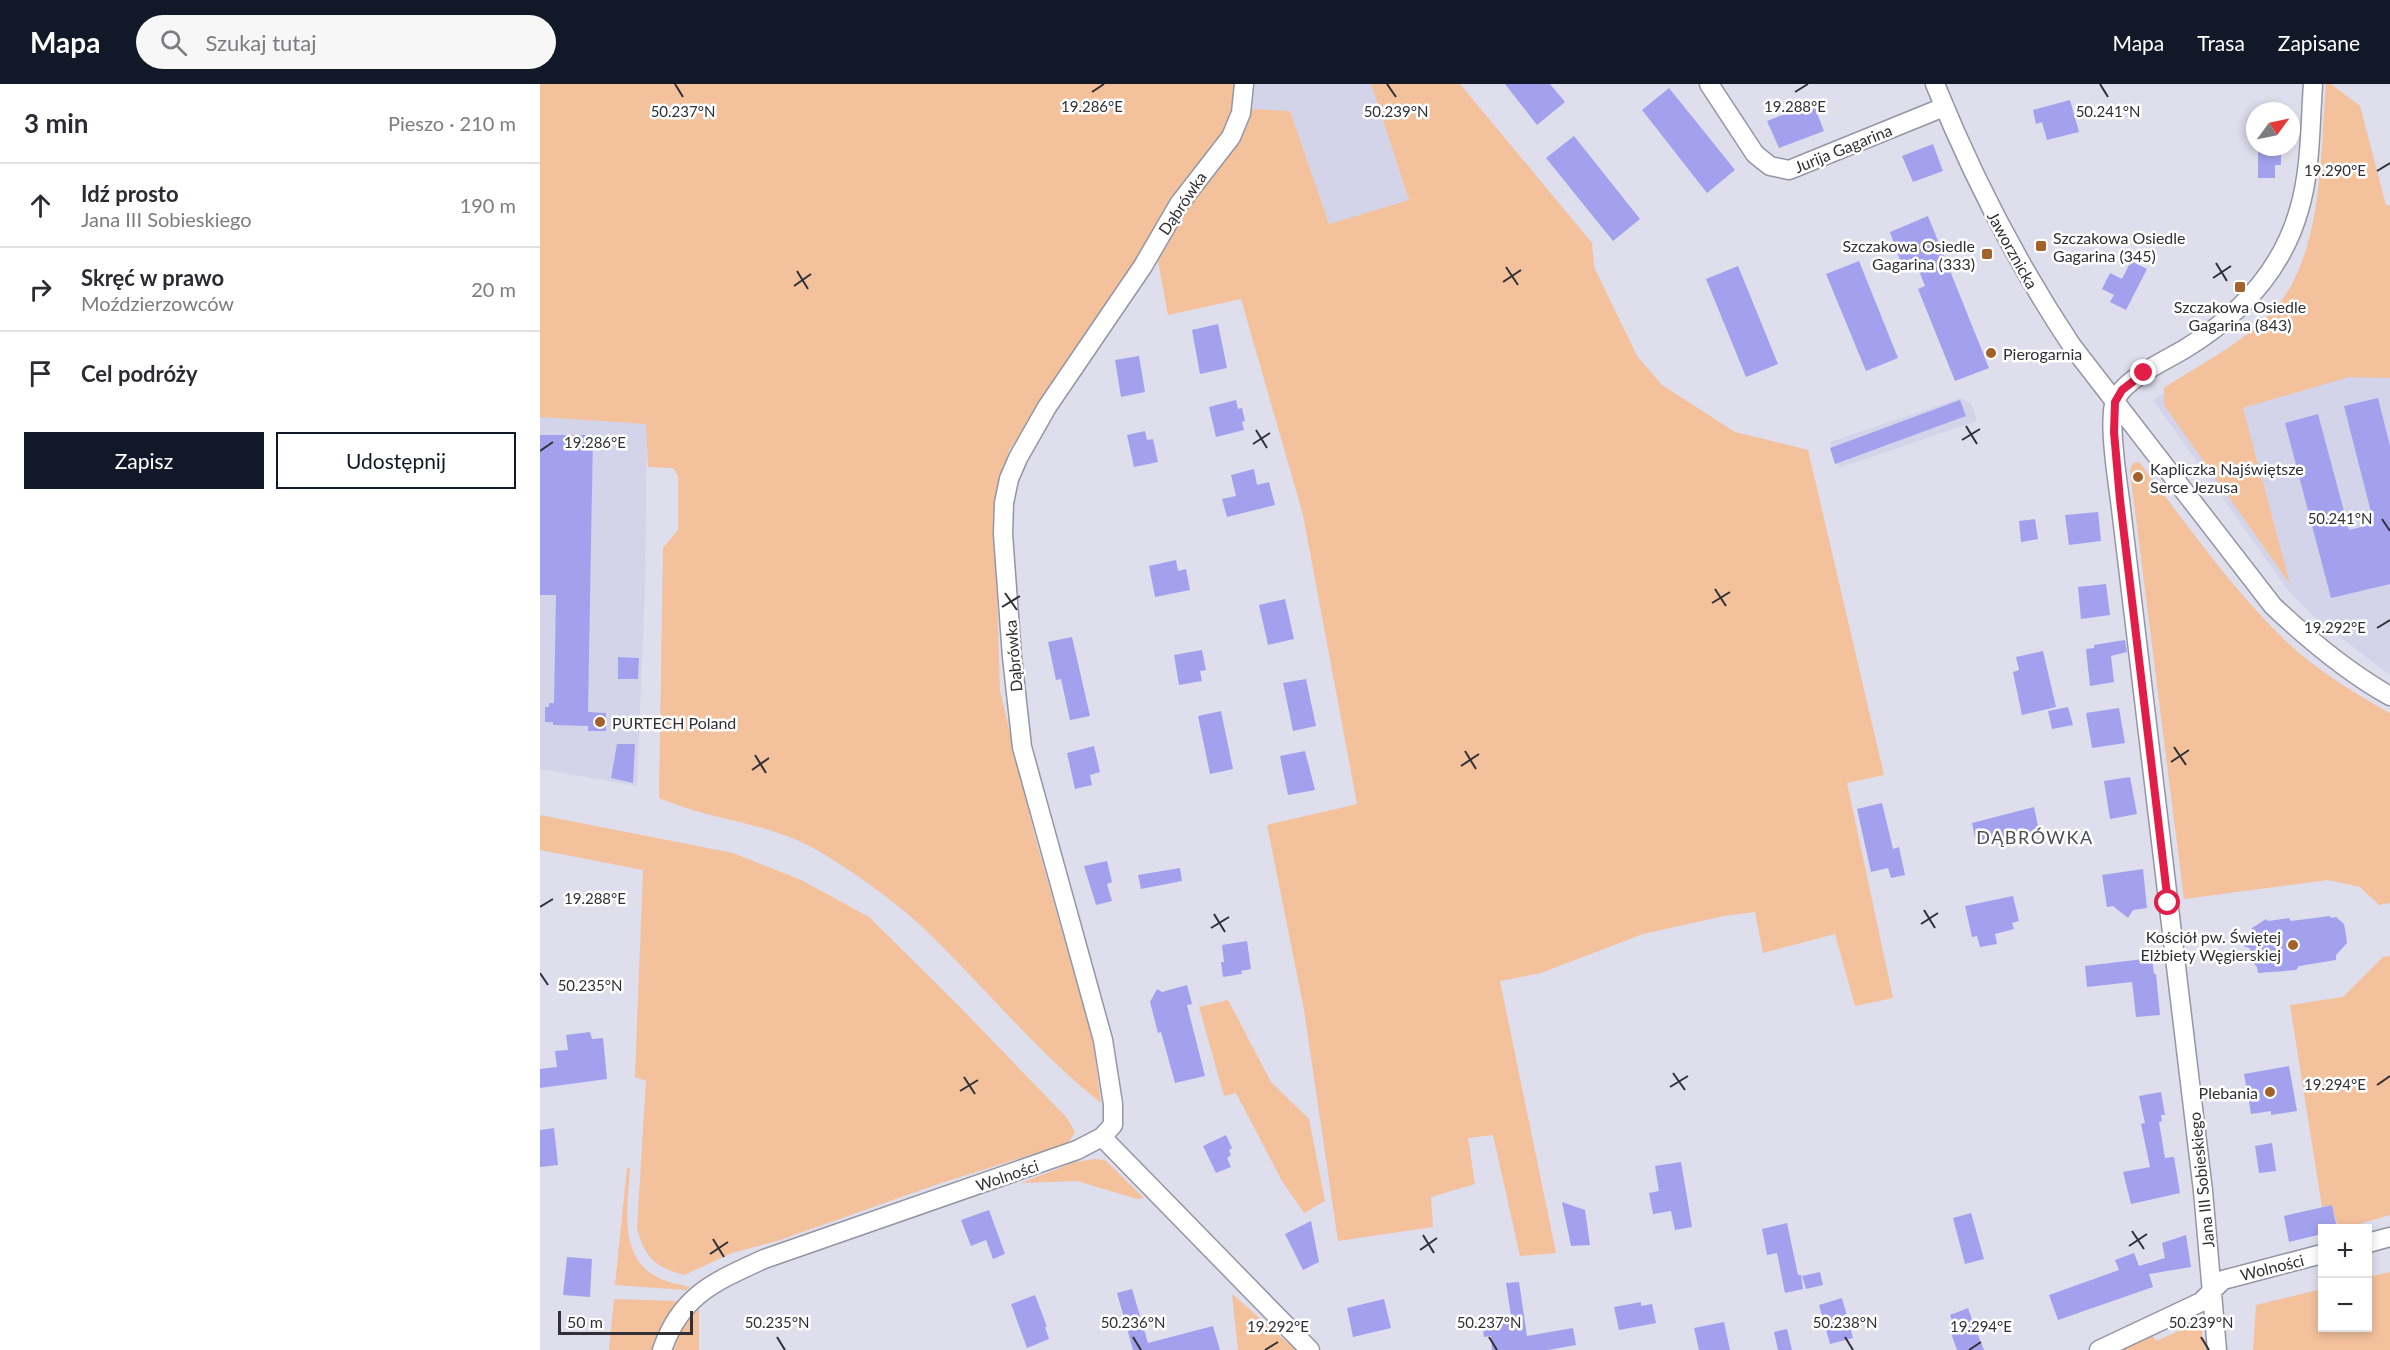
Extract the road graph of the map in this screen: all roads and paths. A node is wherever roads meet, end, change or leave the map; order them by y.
1 (1244, 84) edge
2 (1709, 84) edge
3 (1935, 84) edge
4 (2313, 84) edge
5 (1944, 107) junction
6 (2115, 402) junction
7 (2390, 696) edge
8 (1102, 1137) junction
9 (2390, 1237) edge
10 (2372, 1242) edge
11 (2318, 1255) edge
12 (2213, 1290) junction
13 (662, 1350) edge
14 (1310, 1350) edge
15 (2098, 1350) edge
16 (2217, 1350) edge

1 - 8 street, Dąbrówka
2 - 5 street, Jurija Gagarina
3 - 5 street, Jaworznicka
4 - 6 street
5 - 6 street, Jaworznicka
6 - 7 street, Jaworznicka
6 - 12 street, Jana III Sobieskiego
8 - 13 street, Wolności
8 - 14 street
9 - 10 street
11 - 12 street, Wolności
12 - 15 street, Wolności
12 - 16 street, Jana III Sobieskiego

